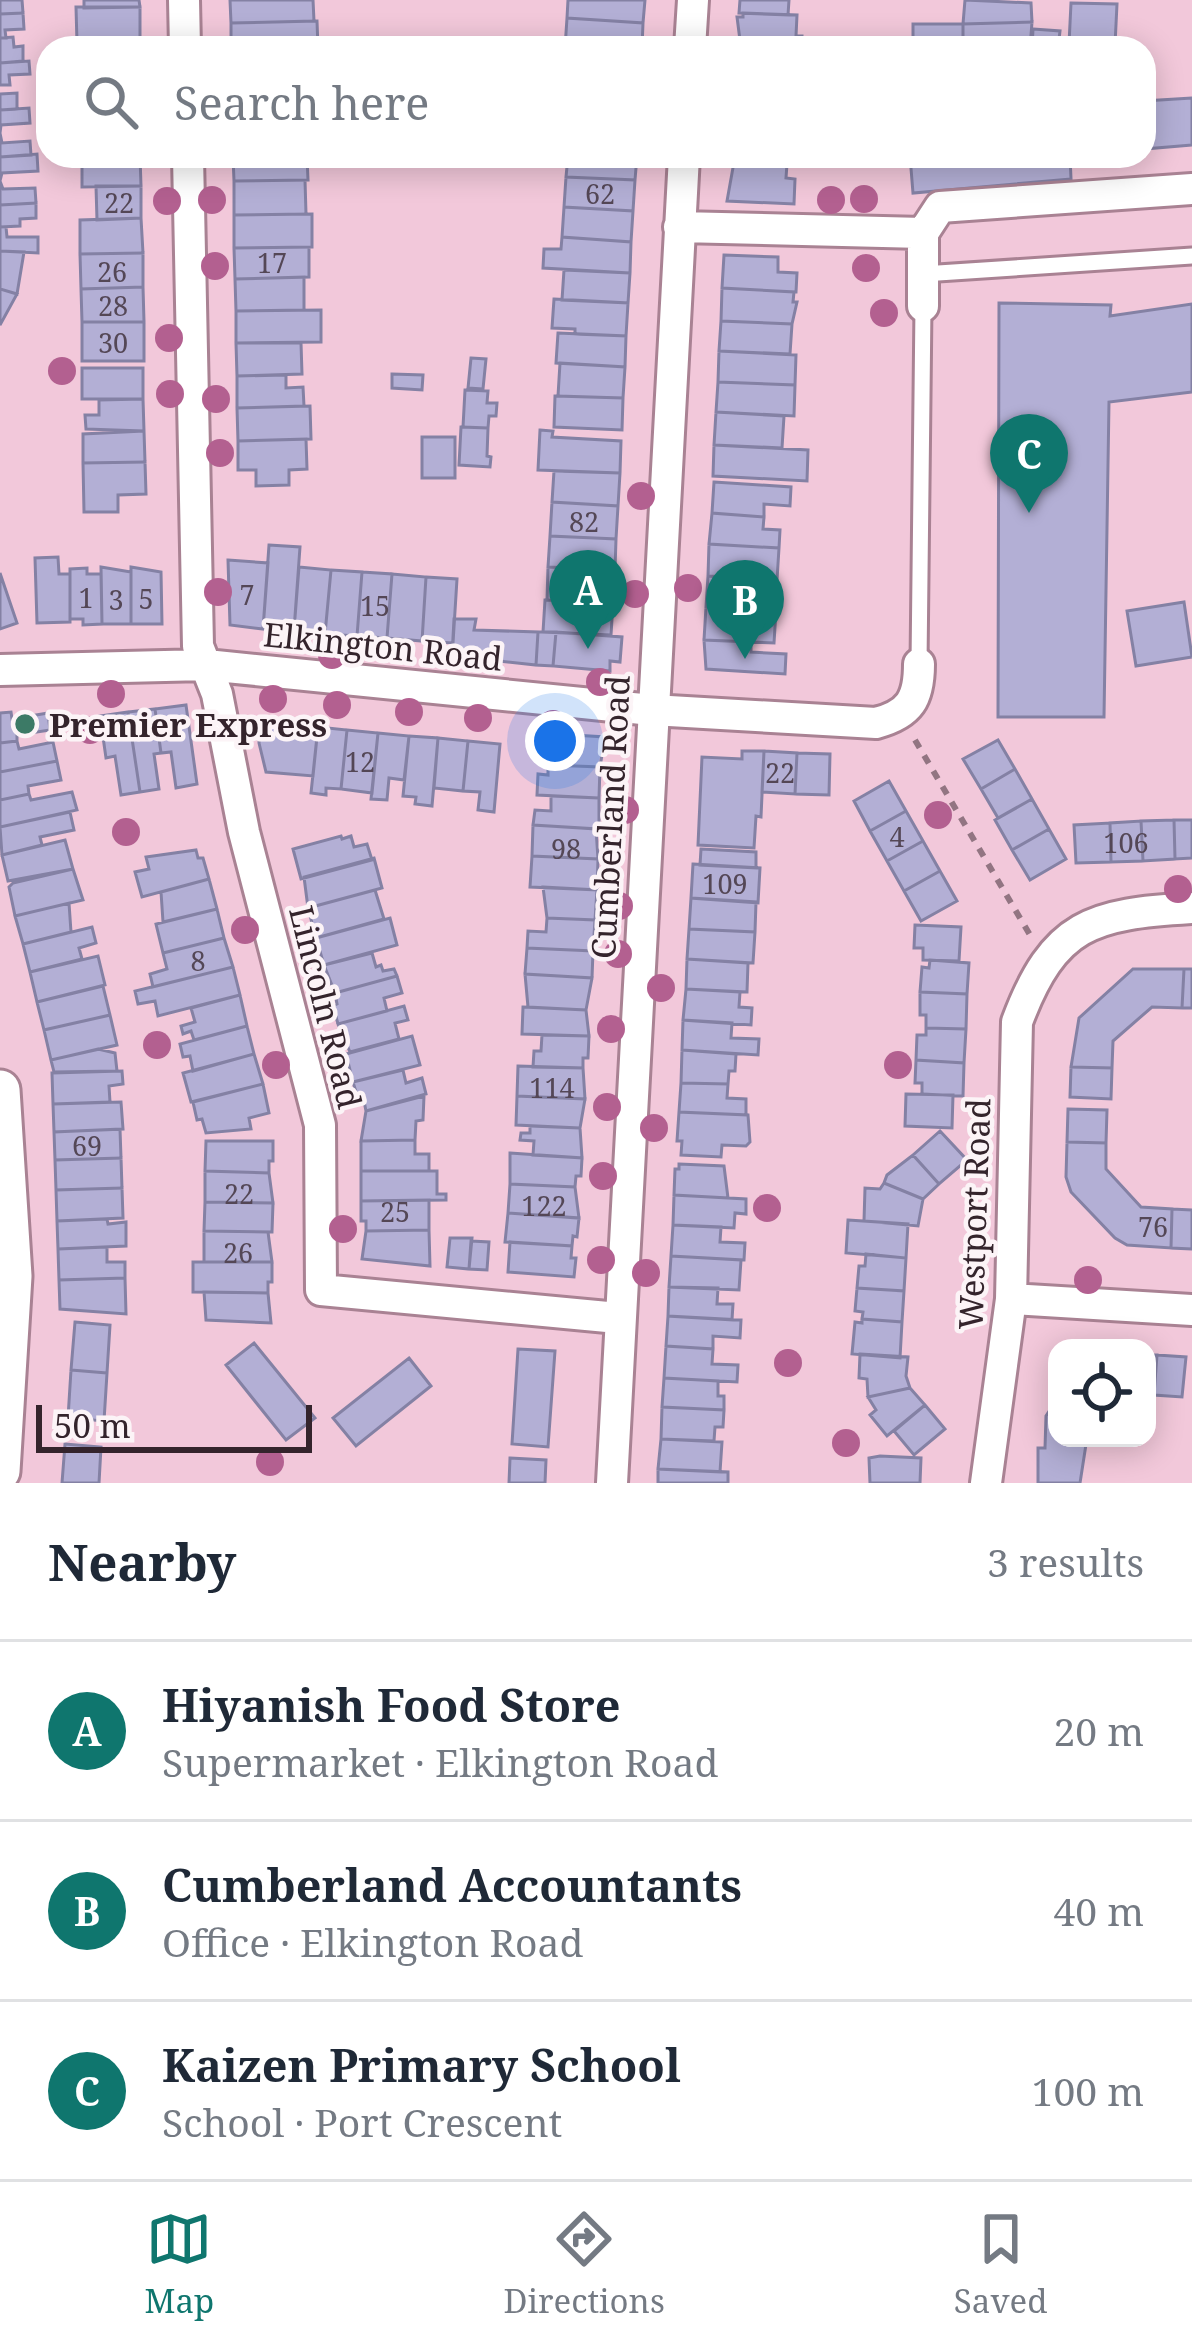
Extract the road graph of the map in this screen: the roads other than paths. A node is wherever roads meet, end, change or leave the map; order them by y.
1 (184, 0) edge
2 (693, 0) edge
3 (185, 36) edge
4 (691, 36) edge
5 (188, 168) edge
6 (683, 168) edge
7 (1192, 188) edge
8 (680, 227) junction
9 (923, 233) junction
10 (1192, 256) edge
11 (923, 274) junction
12 (923, 307) joint
13 (919, 664) joint
14 (206, 665) junction
15 (0, 670) edge
16 (652, 710) junction
17 (1192, 908) edge
18 (0, 1090) edge
19 (1012, 1299) junction
20 (1192, 1310) edge
21 (618, 1318) junction
22 (0, 1472) edge
23 (612, 1483) edge
24 (986, 1483) edge

1 - 3 street
2 - 4 street
5 - 14 street
6 - 8 street, Cumberland Road
7 - 9 street
8 - 9 street
8 - 16 street, Cumberland Road
9 - 11 street
10 - 11 lane
11 - 12 street
12 - 13 lane
13 - 16 street, Elkington Road
14 - 15 street, Elkington Road
14 - 16 street, Elkington Road
14 - 21 street, Lincoln Road
16 - 21 street, Cumberland Road
17 - 19 street, Westport Road
18 - 22 street
19 - 20 street
19 - 24 street, Westport Road
21 - 23 street, Cumberland Road

